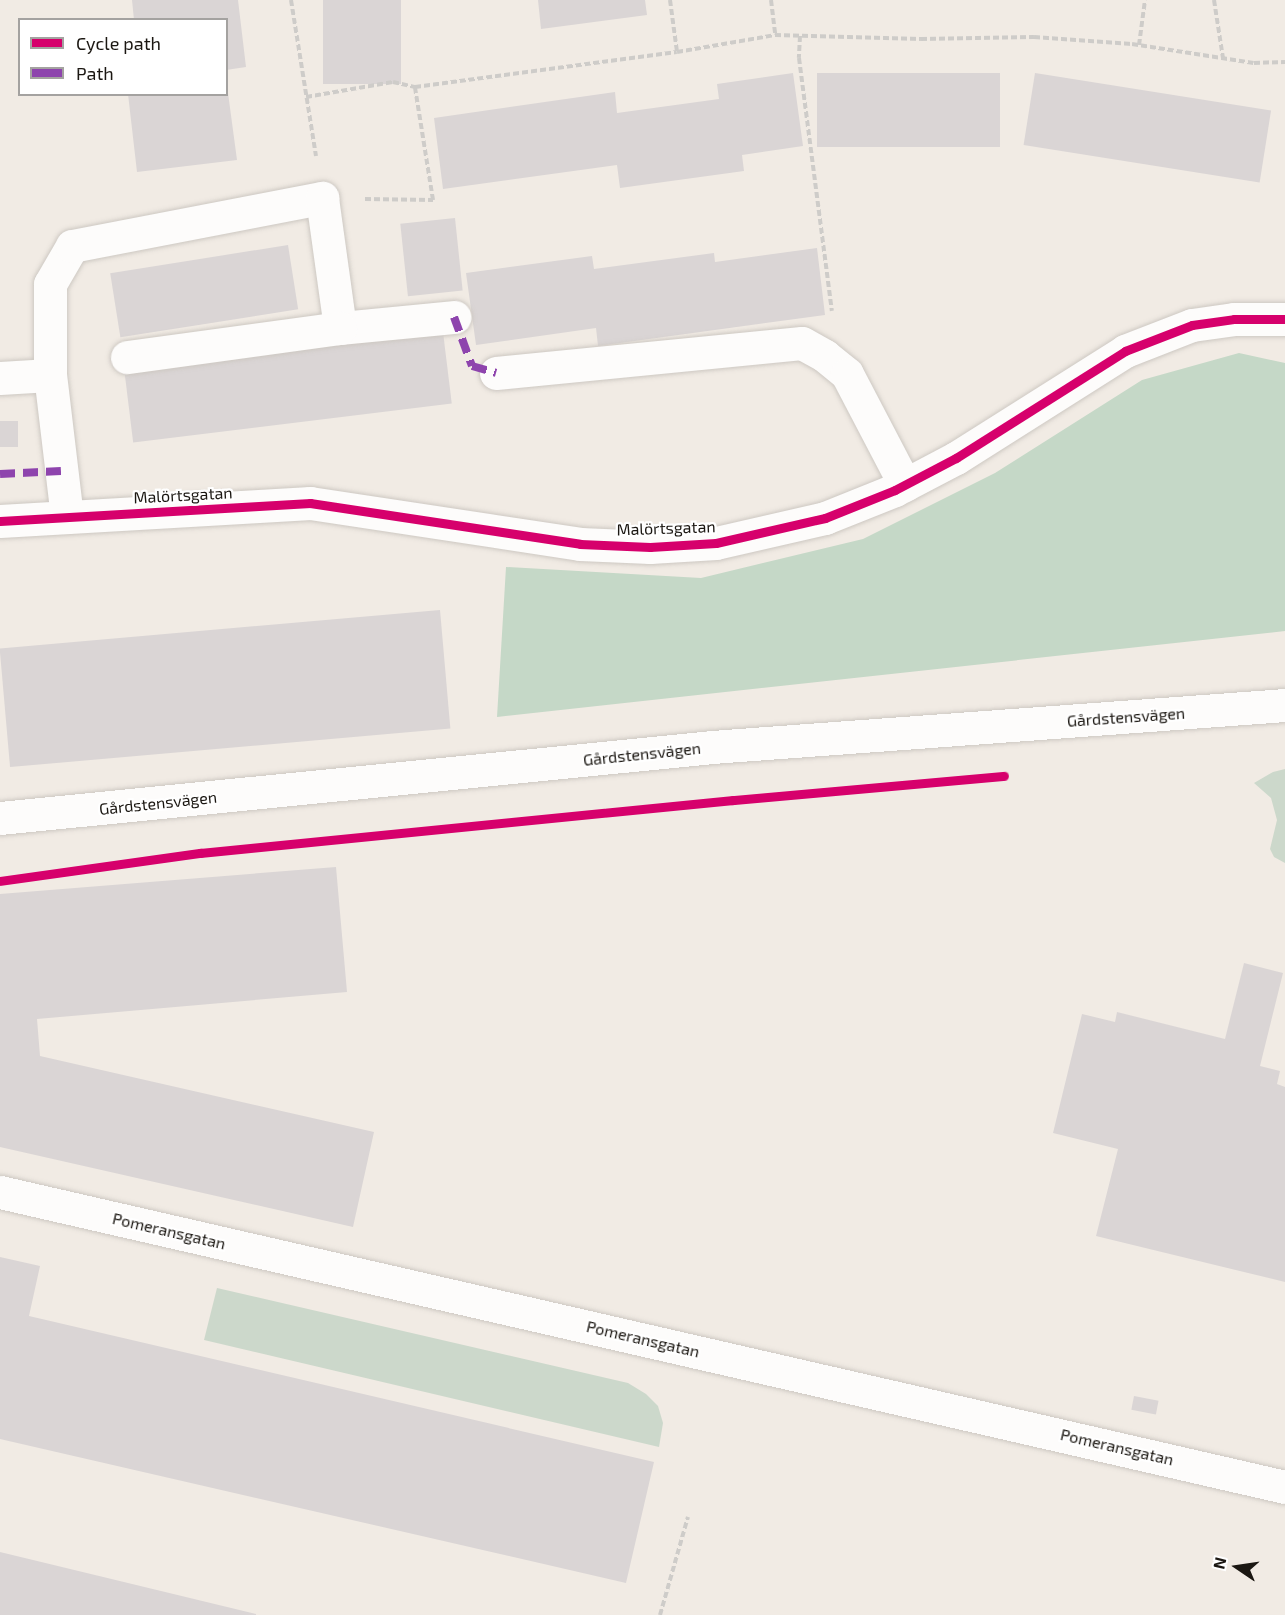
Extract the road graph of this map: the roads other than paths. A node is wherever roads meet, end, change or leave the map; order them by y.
1 (454, 317) dead end
2 (1285, 319) edge
3 (340, 328) junction
4 (127, 357) dead end
5 (496, 373) dead end
6 (50, 375) junction
7 (0, 378) edge
8 (905, 485) junction
9 (67, 517) junction
10 (0, 521) edge
11 (1285, 705) edge
12 (0, 818) edge
13 (0, 1192) edge
14 (1285, 1487) edge

1 - 3 street
2 - 8 street, Malörtsgatan
3 - 4 street
3 - 6 street
5 - 8 street
6 - 7 street
6 - 9 street
8 - 9 street, Malörtsgatan
9 - 10 street, Malörtsgatan
11 - 12 street, Gårdstensvägen
13 - 14 street, Pomeransgatan

